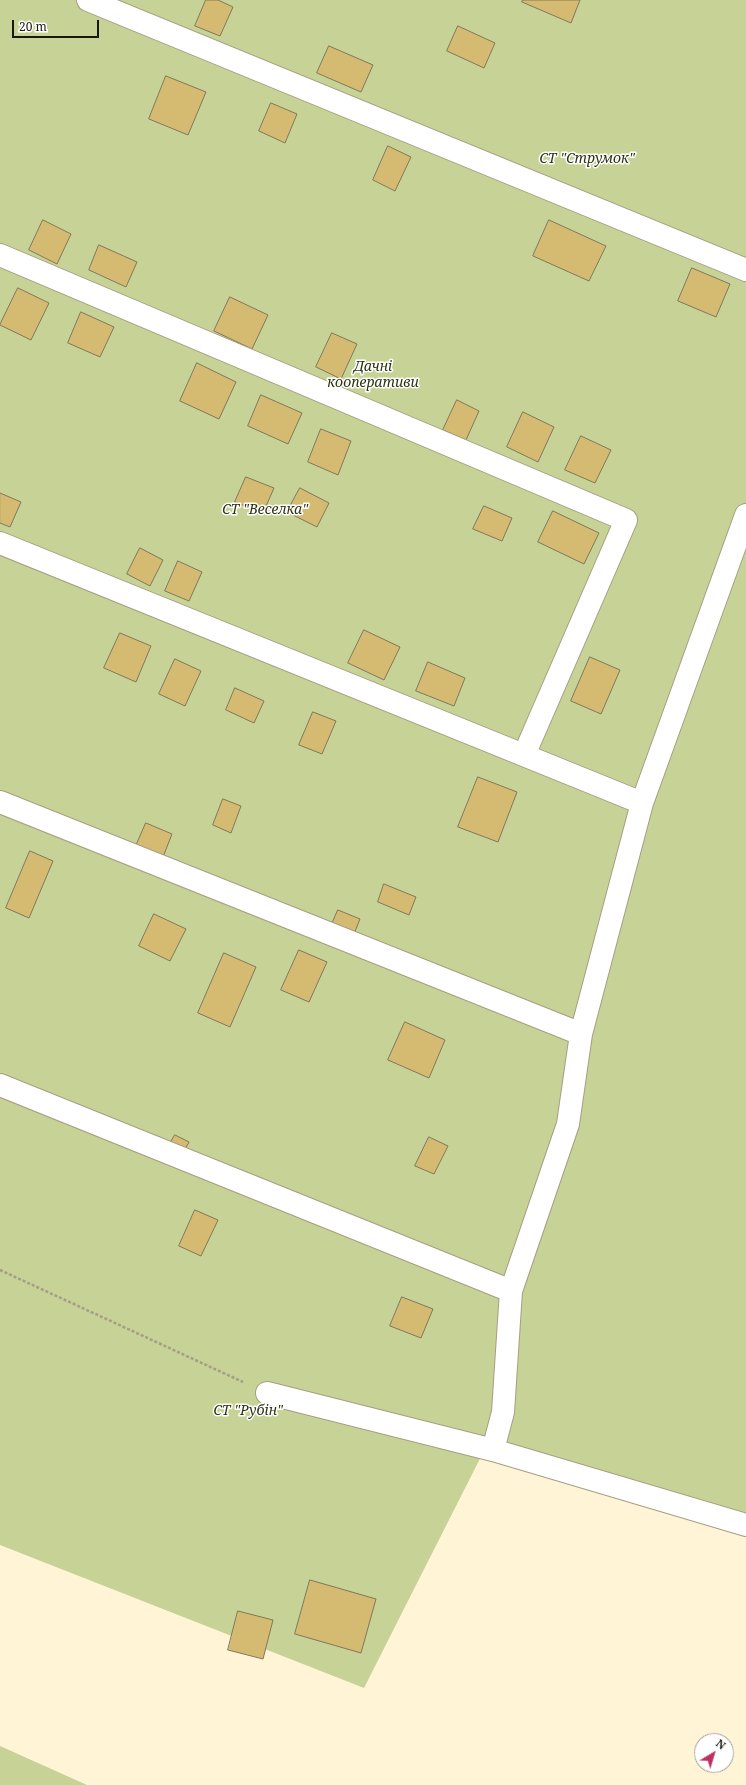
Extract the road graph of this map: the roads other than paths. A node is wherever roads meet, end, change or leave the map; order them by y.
1 (88, 0) edge
2 (0, 255) edge
3 (746, 270) edge
4 (746, 515) edge
5 (0, 543) edge
6 (524, 755) junction
7 (0, 802) edge
8 (642, 803) junction
9 (581, 1034) junction
10 (0, 1085) edge
11 (511, 1291) junction
12 (267, 1393) road end
13 (493, 1450) junction
14 (746, 1525) edge

1 - 3 street
2 - 6 street
4 - 8 street
5 - 6 street
6 - 8 street
7 - 9 street
8 - 9 street
9 - 11 street
10 - 11 street
11 - 13 street
12 - 13 street
13 - 14 street

